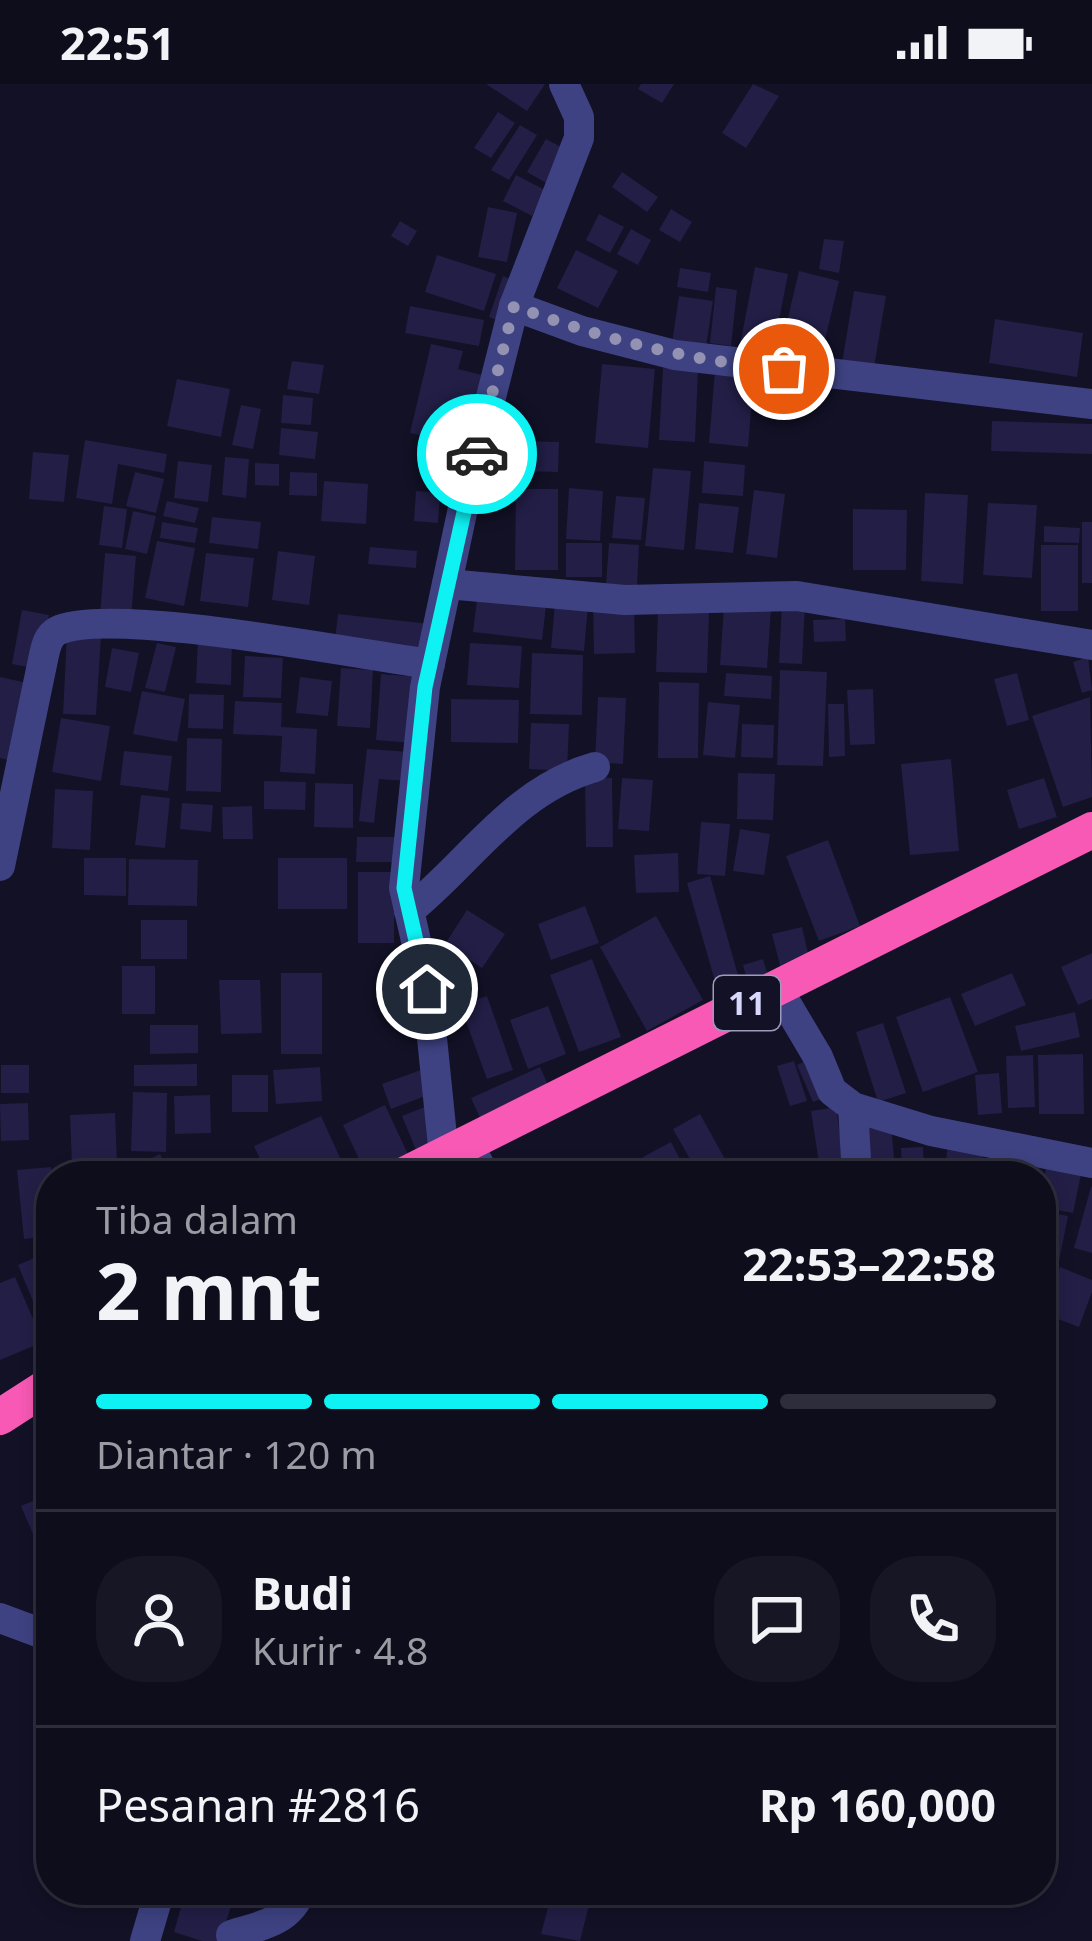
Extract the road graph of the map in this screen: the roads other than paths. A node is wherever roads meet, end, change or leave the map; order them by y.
1 (564, 84) edge
2 (514, 306) junction
3 (1092, 404) edge
4 (447, 584) junction
5 (1092, 644) edge
6 (430, 664) junction
7 (595, 767) dead end
8 (1092, 830) edge
9 (0, 866) edge
10 (409, 911) junction
11 (777, 988) junction
12 (853, 1107) junction
13 (466, 1159) edge
14 (855, 1161) edge
15 (1092, 1163) edge
16 (36, 1394) edge
17 (0, 1417) edge
18 (0, 1618) edge
19 (36, 1631) edge
20 (156, 1905) edge
21 (294, 1905) edge
22 (231, 1935) dead end
23 (146, 1941) edge

1 - 2 street
2 - 3 street
2 - 4 street
4 - 5 street
4 - 6 street
6 - 9 street
6 - 10 street
7 - 10 street
8 - 11 highway, 11
10 - 13 street
11 - 12 street
11 - 13 highway, 11
12 - 14 street
12 - 15 street
16 - 17 highway
18 - 19 street
20 - 23 street
21 - 22 street

